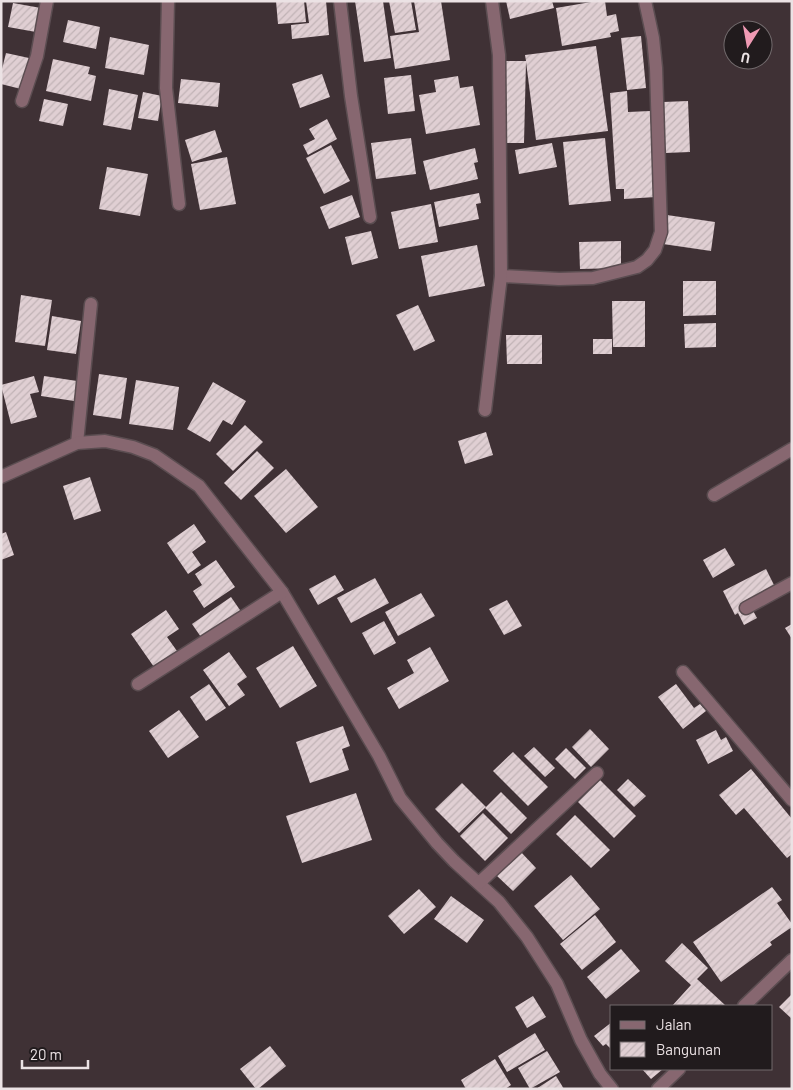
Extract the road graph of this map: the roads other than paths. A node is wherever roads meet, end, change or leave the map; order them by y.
1 (47, 1) edge
2 (168, 1) edge
3 (340, 1) edge
4 (492, 1) edge
5 (645, 1) edge
6 (22, 100) dead end
7 (179, 204) dead end
8 (370, 217) dead end
9 (501, 276) junction
10 (91, 304) dead end
11 (486, 410) dead end
12 (77, 443) junction
13 (792, 449) edge
14 (1, 477) edge
15 (714, 495) dead end
16 (792, 583) edge
17 (282, 592) junction
18 (746, 608) dead end
19 (683, 672) dead end
20 (138, 684) dead end
21 (598, 773) dead end
22 (792, 800) edge
23 (479, 883) junction
24 (792, 960) edge
25 (745, 1005) edge
26 (678, 1070) edge
27 (612, 1089) edge
28 (658, 1089) edge

1 - 6 street
2 - 7 street
3 - 8 street
4 - 9 street
5 - 9 street
9 - 11 street
10 - 12 street
12 - 14 street
12 - 17 street
13 - 15 street
16 - 18 street
17 - 20 street
17 - 23 street
19 - 22 street
21 - 23 street
23 - 27 street
24 - 25 street
26 - 28 street

